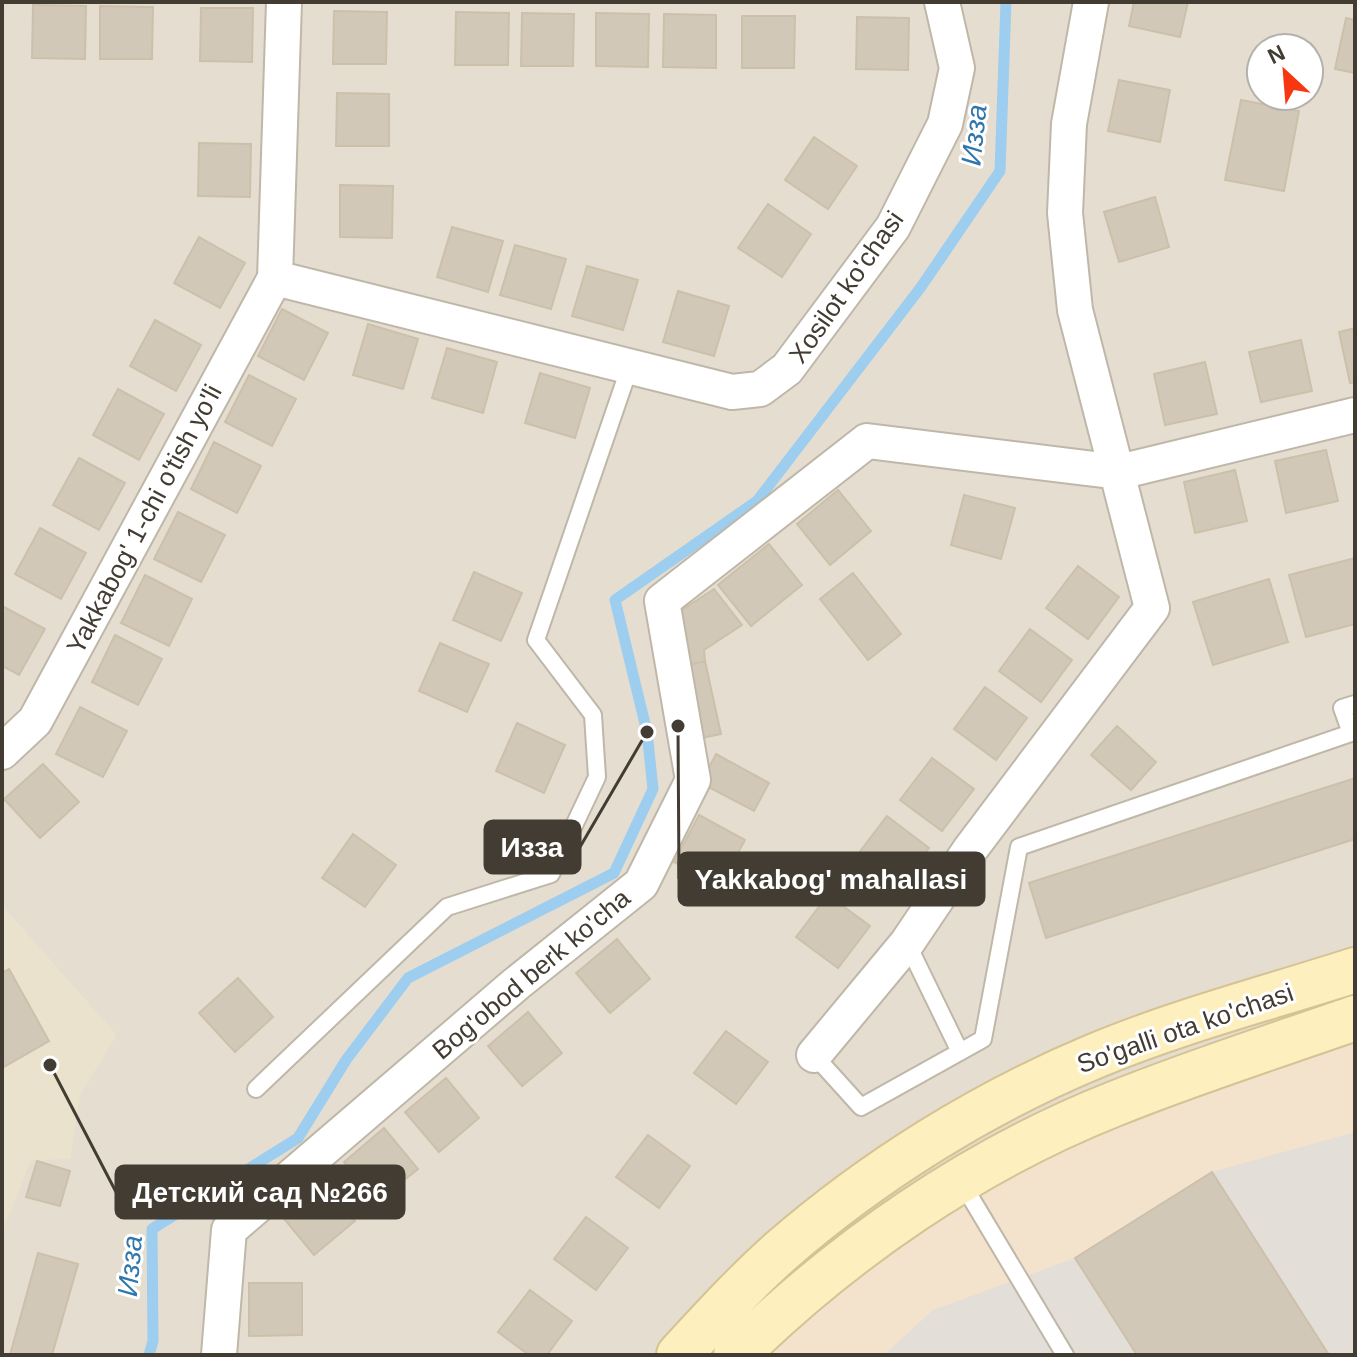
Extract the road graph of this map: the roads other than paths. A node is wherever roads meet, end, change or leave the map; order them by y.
1 (284, 2) edge
2 (942, 2) edge
3 (1091, 2) edge
4 (275, 278) junction
5 (630, 366) junction
6 (1355, 415) edge
7 (1119, 472) junction
8 (1355, 704) edge
9 (2, 752) edge
10 (907, 943) junction
11 (1355, 970) edge
12 (1355, 1018) edge
13 (960, 1052) junction
14 (814, 1055) joint
15 (256, 1089) dead end
16 (961, 1182) junction
17 (219, 1355) edge
18 (679, 1355) edge
19 (736, 1355) edge
20 (1065, 1355) edge

1 - 4 street, Yakkabog' 1-chi o'tish yo'li
2 - 5 street, Xosilot ko'chasi
3 - 7 street
4 - 5 street
4 - 9 street, Yakkabog' 1-chi o'tish yo'li
5 - 15 lane
6 - 7 street
7 - 10 street
7 - 17 street, Bog'obod berk ko'cha
8 - 13 lane
10 - 13 lane
10 - 14 street
11 - 18 main road, So'galli ota ko'chasi
12 - 16 main road, So'galli ota ko'chasi
13 - 14 lane
16 - 19 main road, So'galli ota ko'chasi
16 - 20 lane

